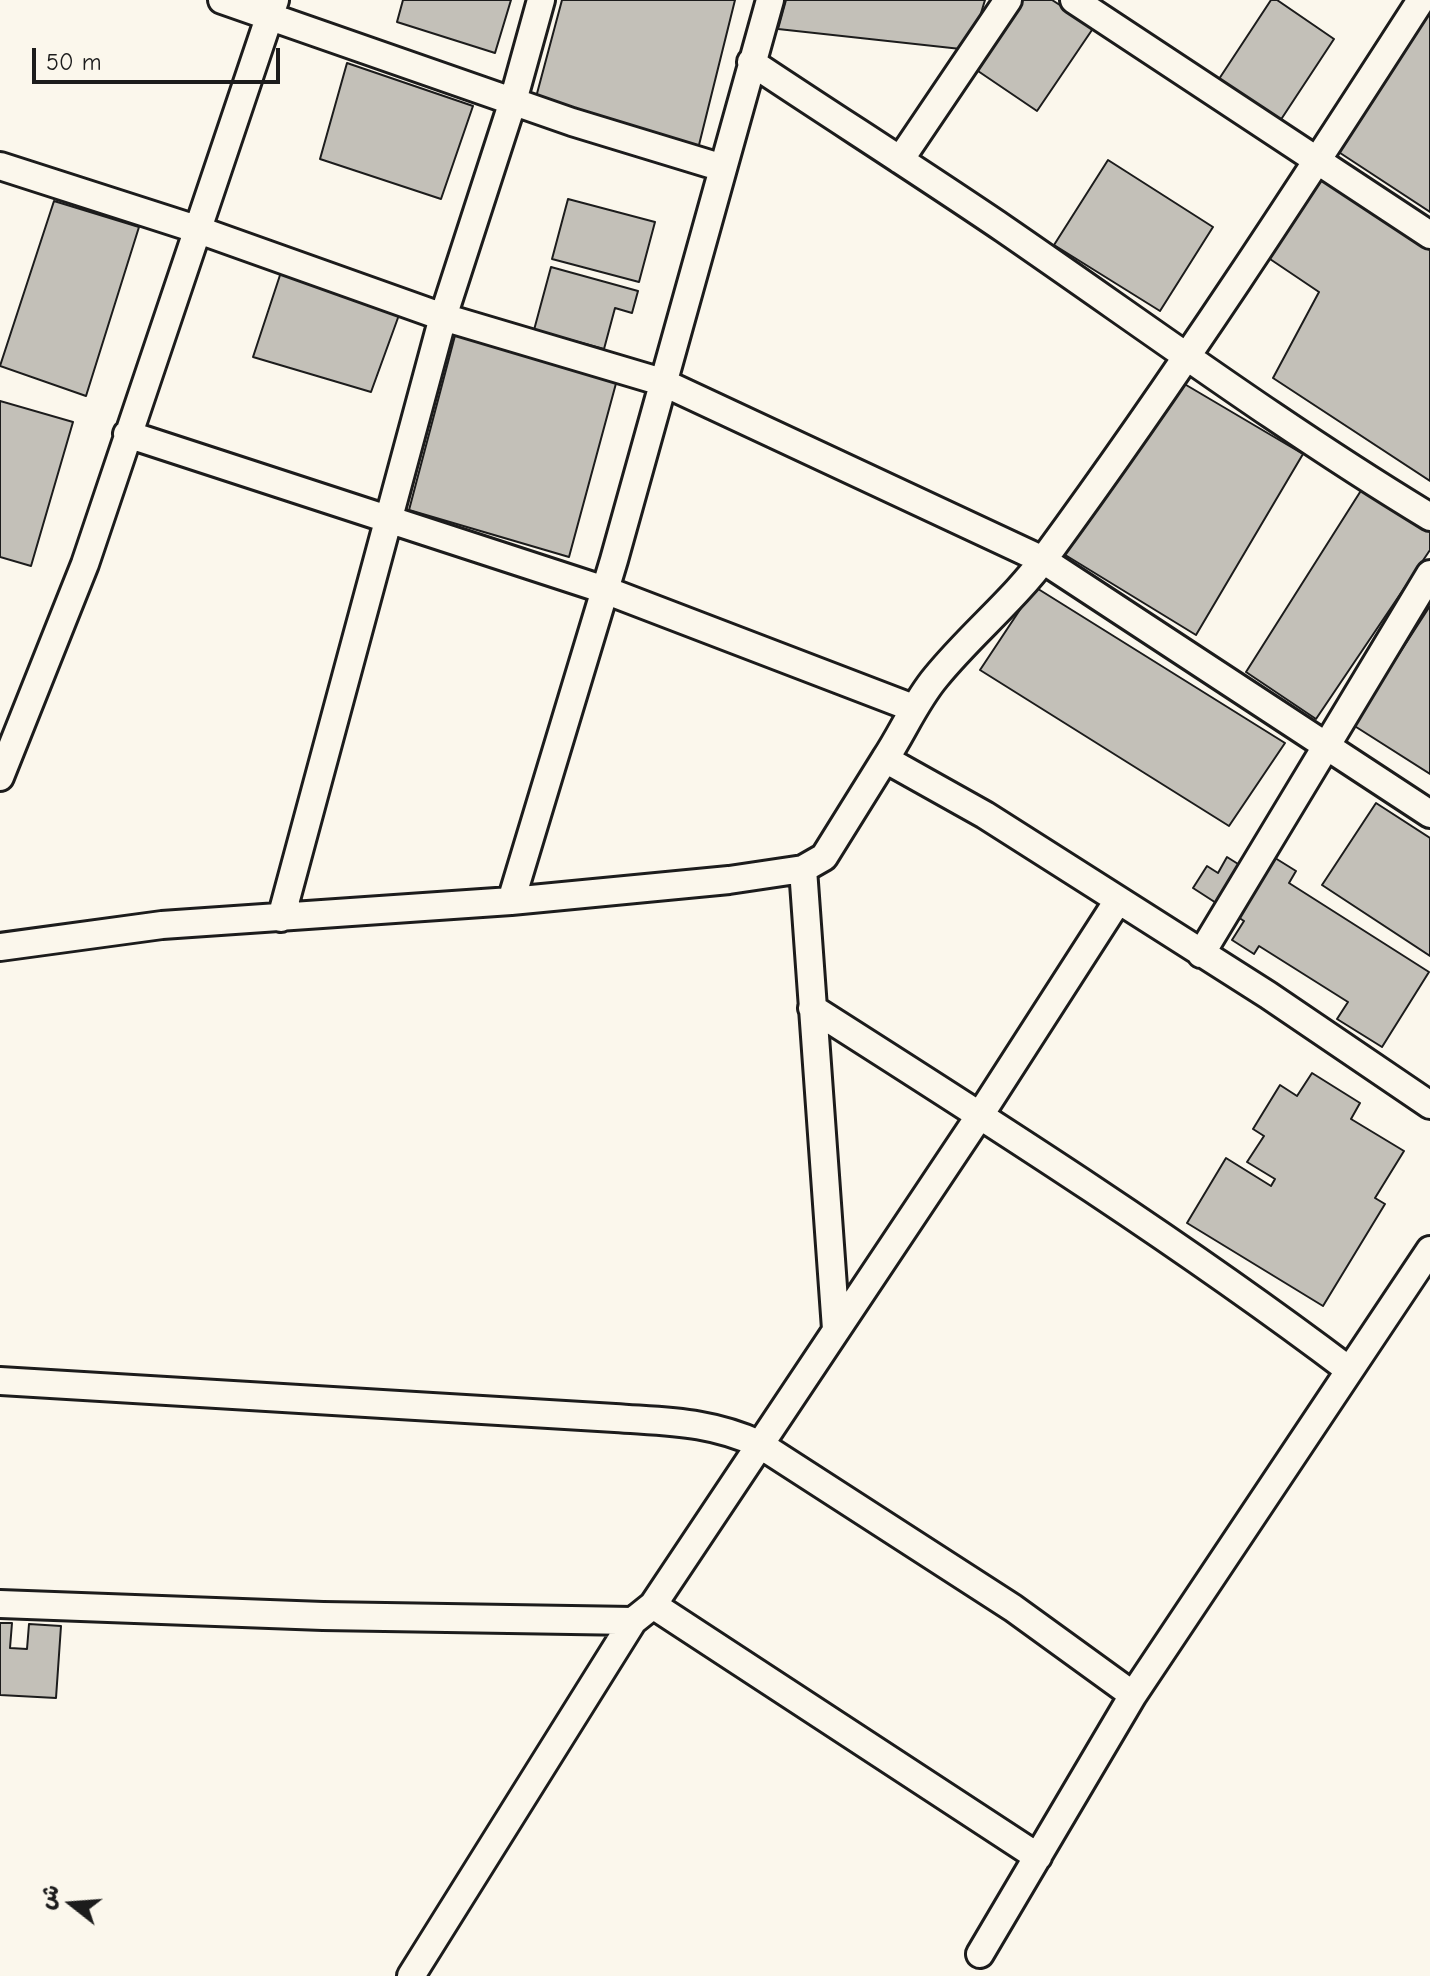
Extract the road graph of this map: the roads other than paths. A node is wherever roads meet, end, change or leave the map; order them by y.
1 (222, 0) edge
2 (541, 0) edge
3 (770, 0) edge
4 (1008, 0) edge
5 (1074, 0) edge
6 (1421, 0) edge
7 (273, 8) edge
8 (751, 62) junction
9 (513, 101) junction
10 (900, 160) junction
11 (1317, 161) junction
12 (0, 166) edge
13 (723, 168) junction
14 (196, 229) junction
15 (1430, 235) edge
16 (443, 317) junction
17 (1186, 357) junction
18 (662, 382) junction
19 (127, 434) junction
20 (1430, 517) edge
21 (390, 519) junction
22 (1043, 560) junction
23 (1430, 574) edge
24 (605, 590) junction
25 (913, 708) junction
26 (1327, 746) junction
27 (885, 759) junction
28 (0, 777) edge
29 (1430, 814) edge
30 (803, 869) junction
31 (511, 901) junction
32 (1117, 902) junction
33 (281, 918) junction
34 (0, 947) edge
35 (1201, 954) junction
36 (812, 1008) junction
37 (1430, 1105) edge
38 (980, 1115) junction
39 (1430, 1250) edge
40 (836, 1329) junction
41 (1349, 1370) junction
42 (0, 1381) edge
43 (759, 1444) junction
44 (0, 1604) edge
45 (643, 1613) junction
46 (1133, 1695) junction
47 (1038, 1857) junction
48 (980, 1954) dead end
49 (411, 1976) edge

1 - 7 street
2 - 9 street
3 - 8 street
4 - 10 street
5 - 11 street
6 - 11 street
7 - 9 street
7 - 14 street
8 - 10 street
8 - 13 street
9 - 13 street
9 - 16 street
10 - 17 street
11 - 15 street
11 - 17 street
12 - 14 street
13 - 18 street
14 - 16 street
14 - 19 street
16 - 18 street
16 - 21 street
17 - 20 street
17 - 22 street
18 - 22 street
18 - 24 street
19 - 21 street
19 - 28 street
21 - 24 street
21 - 33 street
22 - 25 street
22 - 26 street
23 - 26 street
24 - 25 street
24 - 31 street
25 - 27 street
26 - 29 street
26 - 35 street
27 - 30 street
27 - 32 street
30 - 31 street
30 - 36 street
31 - 33 street
32 - 35 street
32 - 38 street
33 - 34 street
35 - 37 street
36 - 38 street
36 - 40 street
38 - 40 street
38 - 41 street
39 - 41 street
40 - 43 street
41 - 46 street
42 - 43 street
43 - 45 street
43 - 46 street
44 - 45 street
45 - 47 street
45 - 49 street
46 - 47 street
47 - 48 street

